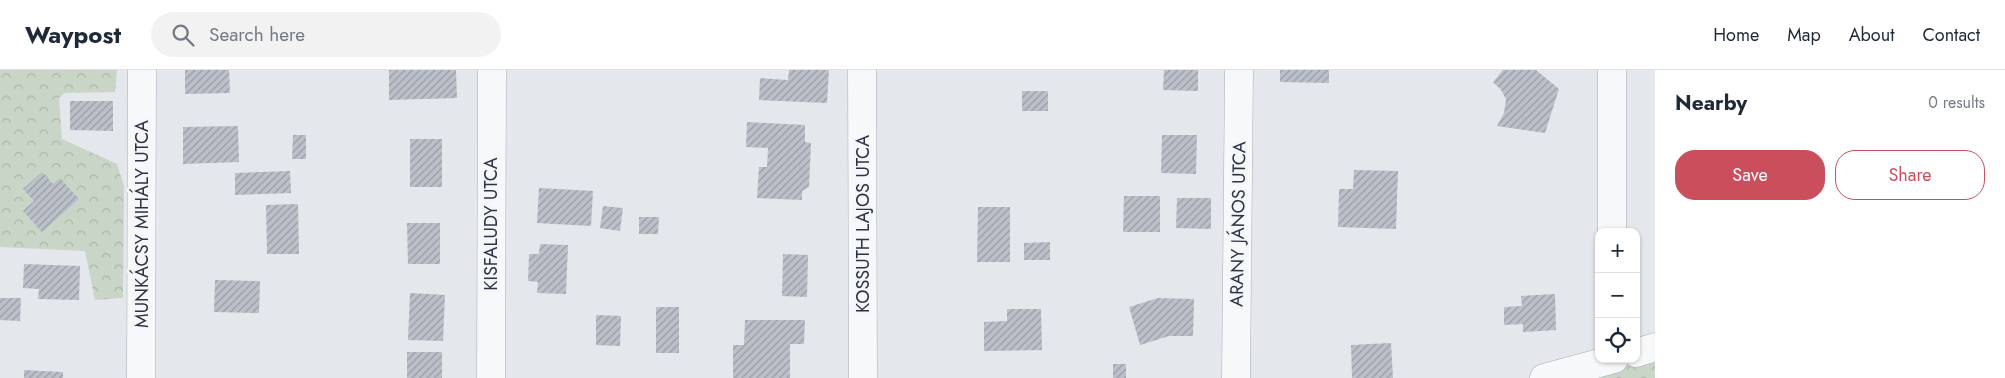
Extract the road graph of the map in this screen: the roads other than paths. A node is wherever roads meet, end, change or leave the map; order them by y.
1 (142, 70) edge
2 (492, 70) edge
3 (862, 70) edge
4 (1239, 70) edge
5 (1612, 70) edge
6 (1612, 228) edge
7 (1655, 347) edge
8 (1640, 351) edge
9 (1600, 363) edge
10 (141, 378) edge
11 (491, 378) edge
12 (864, 378) edge
13 (1236, 378) edge
14 (1544, 378) edge

1 - 10 street, MUNKÁCSY MIHÁLY UTCA
2 - 11 street, KISFALUDY UTCA
3 - 12 street, KOSSUTH LAJOS UTCA
4 - 13 street, ARANY JÁNOS UTCA
5 - 6 street
7 - 8 street
9 - 14 street

